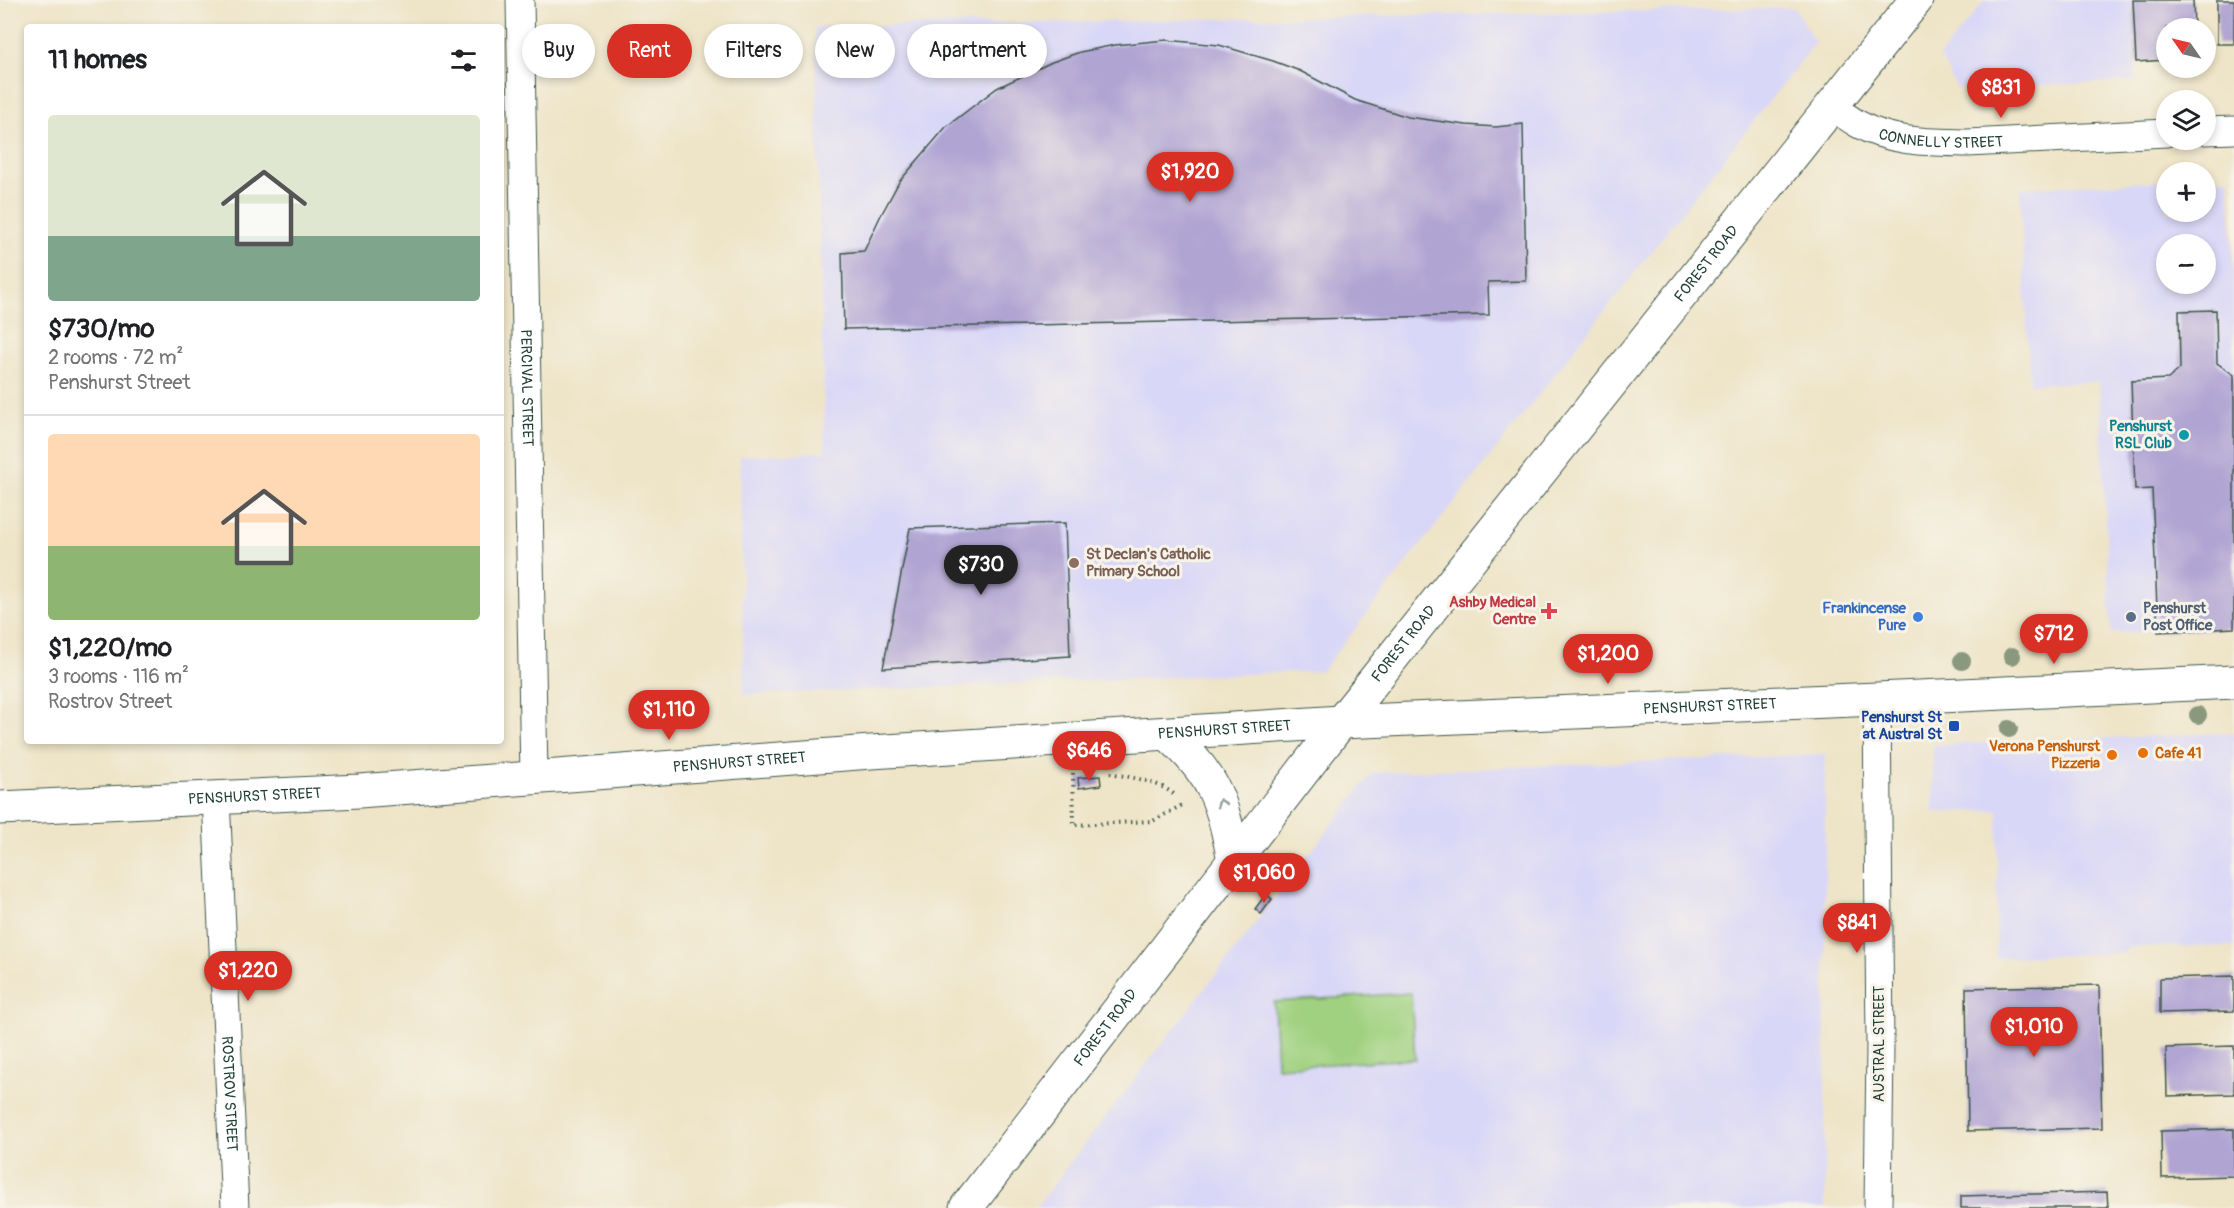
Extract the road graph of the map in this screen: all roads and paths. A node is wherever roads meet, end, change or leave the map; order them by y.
1 (520, 0) edge
2 (1916, 0) edge
3 (1831, 106) junction
4 (2234, 130) edge
5 (2216, 131) edge
6 (2156, 134) edge
7 (2234, 682) edge
8 (1877, 699) junction
9 (1341, 722) junction
10 (1168, 734) junction
11 (1100, 771) dead end
12 (1081, 772) dead end
13 (534, 777) junction
14 (216, 798) junction
15 (1191, 800) dead end
16 (1184, 804) junction
17 (0, 808) edge
18 (1234, 860) junction
19 (235, 1208) edge
20 (966, 1208) edge
21 (1878, 1208) edge

1 - 13 street, PERCIVAL STREET
2 - 3 main road, FOREST ROAD
3 - 6 street, CONNELLY STREET
3 - 9 main road, FOREST ROAD
4 - 5 street
7 - 8 main road, PENSHURST STREET
8 - 9 main road, PENSHURST STREET
8 - 21 street, AUSTRAL STREET
9 - 10 main road, PENSHURST STREET
9 - 18 main road, FOREST ROAD
10 - 13 main road, PENSHURST STREET
18 -> 10 main road
11 - 16 path
12 - 16 path
13 - 14 main road, PENSHURST STREET
14 - 17 main road, PENSHURST STREET
14 - 19 street, ROSTROV STREET
15 - 16 path
18 - 20 main road, FOREST ROAD

